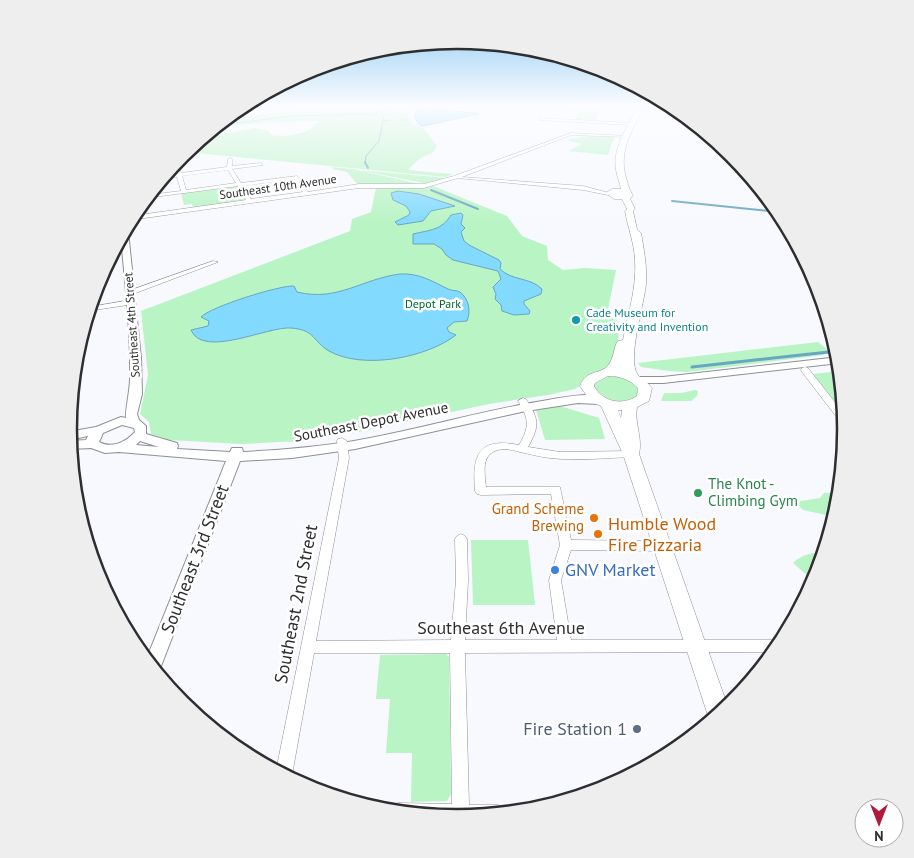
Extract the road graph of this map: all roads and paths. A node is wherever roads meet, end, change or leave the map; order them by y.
1 (541, 145) edge
2 (623, 145) edge
3 (230, 159) dead end
4 (261, 164) dead end
5 (229, 168) junction
6 (177, 172) edge
7 (178, 175) junction
8 (173, 176) edge
9 (456, 177) junction
10 (620, 179) junction
11 (240, 184) junction
12 (184, 192) junction
13 (307, 194) junction
14 (614, 194) junction
15 (626, 194) junction
16 (157, 196) edge
17 (250, 202) junction
18 (629, 211) junction
19 (142, 217) edge
20 (633, 230) junction
21 (124, 246) edge
22 (215, 262) dead end
23 (130, 297) junction
24 (97, 307) edge
25 (831, 361) edge
26 (832, 367) edge
27 (805, 370) junction
28 (608, 372) junction
29 (635, 378) junction
30 (587, 386) junction
31 (135, 388) junction
32 (646, 391) junction
33 (602, 402) junction
34 (525, 404) junction
35 (630, 405) junction
36 (836, 411) edge
37 (134, 422) junction
38 (102, 428) junction
39 (77, 434) edge
40 (139, 436) junction
41 (93, 444) junction
42 (342, 444) junction
43 (78, 445) edge
44 (523, 447) junction
45 (119, 448) junction
46 (236, 454) junction
47 (631, 454) junction
48 (461, 540) dead end
49 (566, 545) junction
50 (662, 546) junction
51 (695, 645) junction
52 (565, 646) junction
53 (769, 646) edge
54 (308, 647) junction
55 (458, 647) junction
56 (155, 660) edge
57 (716, 708) edge
58 (285, 768) edge
59 (460, 809) edge

1 - 9 street, Southeast 10th Avenue
2 - 10 main road
3 - 5 street
4 - 5 street
5 - 7 street
5 - 11 street
6 - 7 street
7 - 8 street
7 - 12 street
9 - 13 street, Southeast 10th Avenue
9 - 14 street
10 - 14 main road
10 - 15 main road
11 - 12 street
11 - 13 street
11 - 17 street
12 - 16 street
13 - 17 street, Southeast 10th Avenue
14 - 15 main road
14 - 18 main road
15 - 18 main road
17 - 19 street, Southeast 10th Avenue
18 - 20 main road
20 - 28 main road
20 - 29 main road
21 - 23 street, Southeast 4th Street
22 - 23 street
23 - 24 street
23 - 31 street, Southeast 4th Street
25 - 29 street
26 - 27 street
27 - 32 street
27 - 36 street
28 - 29 main road
28 - 30 main road
29 - 32 main road
30 - 33 main road
30 - 34 street, Southeast Depot Avenue
31 - 37 street, Southeast 4th Street
31 - 38 street, Southeast 4th Street
32 - 35 main road
33 - 34 street, Southeast Depot Avenue
33 - 35 main road
33 - 47 main road
34 - 42 street, Southeast Depot Avenue
34 - 44 street
35 - 47 main road
37 - 38 street
37 - 40 street
38 - 39 street
38 - 41 street
40 - 45 street
40 - 46 street, Southeast Depot Avenue
41 - 43 street
41 - 45 street, Southeast Depot Avenue
42 - 46 street, Southeast Depot Avenue
42 - 54 street, Southeast 2nd Street
44 - 47 street
44 - 49 street
45 - 46 street, Southeast Depot Avenue
46 - 56 street, Southeast 3rd Street
47 - 50 main road
48 - 55 street
49 - 50 street
49 - 52 street
50 - 51 main road
51 - 52 street, Southeast 6th Avenue
51 - 53 street, Southeast 6th Avenue
51 - 57 main road
52 - 55 street, Southeast 6th Avenue
54 - 55 street, Southeast 6th Avenue
54 - 58 street, Southeast 2nd Street
55 - 59 street

